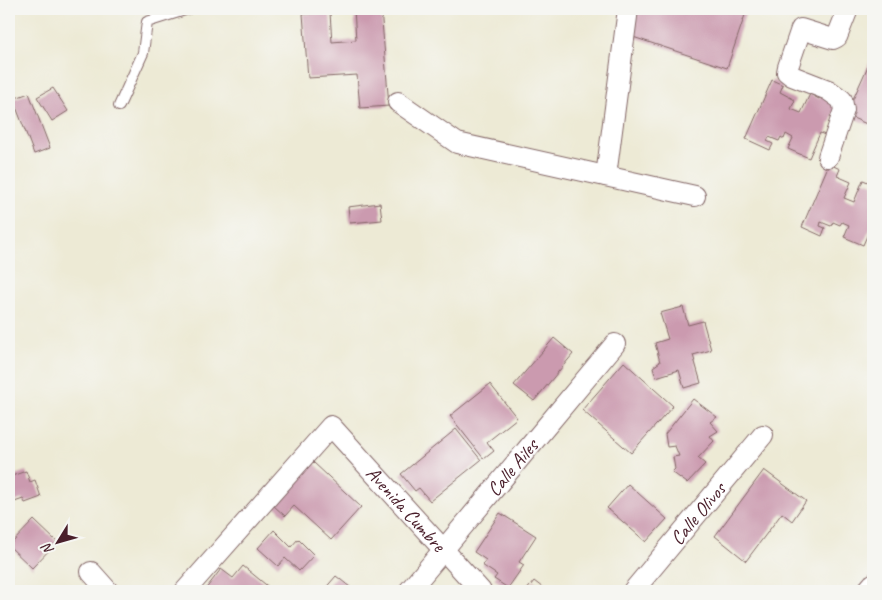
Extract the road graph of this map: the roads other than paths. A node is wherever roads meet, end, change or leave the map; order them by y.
1 (188, 9) edge
2 (628, 9) edge
3 (848, 9) edge
4 (398, 102) dead end
5 (119, 106) dead end
6 (828, 157) dead end
7 (606, 176) junction
8 (695, 196) dead end
9 (616, 344) dead end
10 (763, 435) dead end
11 (444, 550) junction
12 (91, 572) dead end
13 (873, 584) edge
14 (108, 591) edge
15 (185, 591) edge
16 (409, 591) edge
17 (482, 591) edge
18 (634, 591) edge
19 (867, 591) edge

1 - 5 lane
2 - 7 street
3 - 6 street
4 - 7 street
7 - 8 street
9 - 11 street, Calle Ailes
10 - 18 street, Calle Olivos
11 - 15 street, Avenida Cumbre
11 - 16 street, Calle Ailes
11 - 17 street, Avenida Cumbre
12 - 14 street
13 - 19 street

